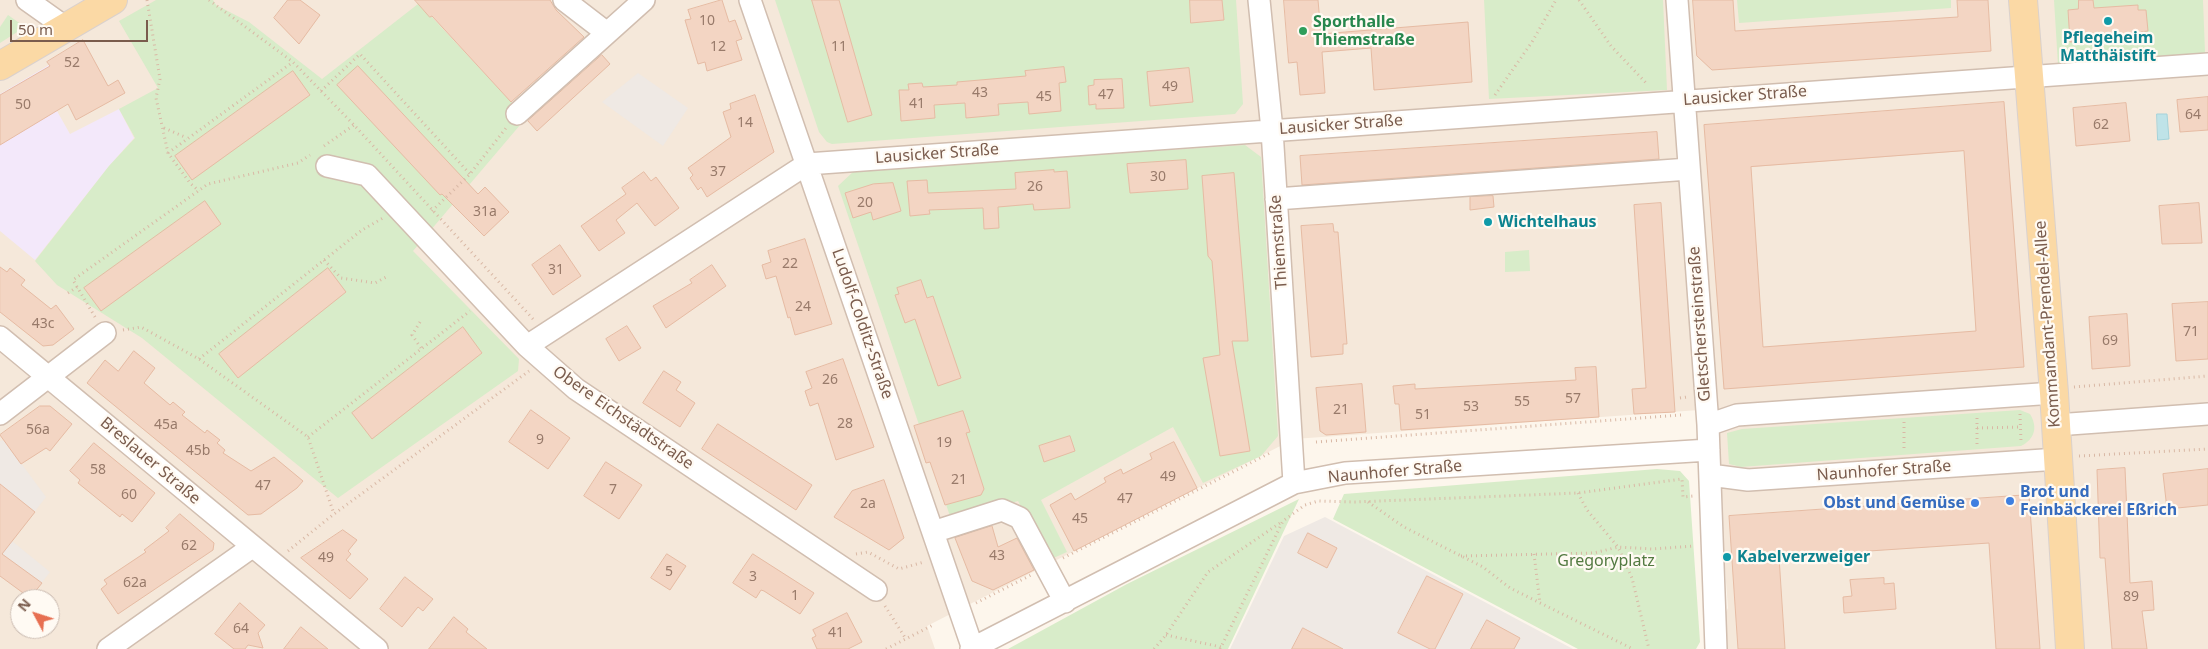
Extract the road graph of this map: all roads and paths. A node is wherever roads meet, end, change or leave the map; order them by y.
1 (27, 0) edge
2 (113, 0) edge
3 (147, 0) edge
4 (564, 0) edge
5 (644, 0) edge
6 (750, 0) edge
7 (1259, 0) edge
8 (1556, 0) edge
9 (1579, 0) edge
10 (1677, 0) edge
11 (2023, 0) edge
12 (65, 26) junction
13 (607, 33) junction
14 (293, 62) dead end
15 (2208, 64) edge
16 (0, 66) edge
17 (2028, 76) junction
18 (321, 91) dead end
19 (1675, 101) junction
20 (517, 114) joint
21 (1482, 115) junction
22 (354, 124) dead end
23 (164, 128) junction
24 (1272, 130) junction
25 (187, 138) junction
26 (168, 153) junction
27 (807, 164) junction
28 (327, 166) dead end
29 (1689, 169) junction
30 (470, 174) junction
31 (199, 191) junction
32 (1276, 199) junction
33 (399, 209) junction
34 (432, 210) dead end
35 (324, 260) junction
36 (388, 276) dead end
37 (77, 287) junction
38 (68, 293) dead end
39 (484, 300) junction
40 (420, 322) dead end
41 (105, 332) junction
42 (0, 337) edge
43 (421, 348) junction
44 (533, 352) junction
45 (199, 359) junction
46 (48, 376) junction
47 (2208, 376) edge
48 (2065, 390) junction
49 (2020, 396) junction
50 (1977, 399) junction
51 (1903, 404) junction
52 (0, 414) edge
53 (2208, 414) edge
54 (1681, 415) dead end
55 (1708, 425) junction
56 (2056, 425) junction
57 (2021, 427) junction
58 (1977, 428) junction
59 (308, 437) junction
60 (1316, 442) dead end
61 (1709, 450) junction
62 (2208, 450) edge
63 (1272, 452) dead end
64 (2068, 458) junction
65 (2021, 462) junction
66 (1978, 465) junction
67 (1905, 470) junction
68 (1710, 475) junction
69 (1294, 484) junction
70 (1578, 492) junction
71 (1683, 496) dead end
72 (1368, 502) junction
73 (334, 514) junction
74 (1283, 521) junction
75 (933, 532) junction
76 (1712, 545) junction
77 (252, 547) junction
78 (1618, 547) junction
79 (1534, 554) junction
80 (942, 556) junction
81 (1460, 556) junction
82 (826, 557) junction
83 (272, 564) junction
84 (1046, 567) junction
85 (876, 590) joint
86 (1064, 602) junction
87 (976, 603) dead end
88 (1540, 603) junction
89 (934, 625) dead end
90 (1166, 635) junction
91 (906, 639) junction
92 (1221, 648) edge
93 (108, 649) edge
94 (377, 649) edge
95 (886, 649) edge
96 (972, 649) edge
97 (1154, 649) edge
98 (1633, 649) edge
99 (1649, 649) edge
100 (1716, 649) edge
101 (2070, 649) edge

1 - 12 street
2 - 12 main road
3 - 23 path
4 - 13 street
5 - 13 street
6 - 27 street, Ludolf-Colditz-Straße
7 - 24 street, Thiemstraße
8 - 21 path
9 - 19 path
10 - 19 street, Gletschersteinstraße
11 - 17 main road, Kommandant-Prendel-Allee
12 - 16 main road
13 - 20 street
14 - 25 path
15 - 17 street, Lausicker Straße
17 - 19 street, Lausicker Straße
17 - 48 main road, Kommandant-Prendel-Allee
18 - 30 path
19 - 21 street, Lausicker Straße
19 - 29 street, Gletschersteinstraße
20 - 30 path
21 - 24 street, Lausicker Straße
22 - 31 path
23 - 25 path
23 - 26 path
24 - 27 street, Lausicker Straße
24 - 32 street, Thiemstraße
25 - 26 path
26 - 31 path
27 - 44 street, Lausicker Straße
27 - 75 street, Ludolf-Colditz-Straße
28 - 33 street, Obere Eichstädtstraße
29 - 32 street
29 - 55 street, Gletschersteinstraße
30 - 34 path
31 - 37 path
32 - 69 street, Thiemstraße
33 - 35 path
33 - 39 street, Obere Eichstädtstraße
35 - 36 path
35 - 45 path
37 - 38 path
37 - 41 path
39 - 43 path
39 - 44 street, Obere Eichstädtstraße
40 - 43 path
41 - 45 path
41 - 46 street
42 - 46 street, Breslauer Straße
43 - 59 path
44 - 73 path
44 - 82 street, Obere Eichstädtstraße
45 - 59 path
46 - 52 street
46 - 77 street, Breslauer Straße
47 - 48 path
48 - 49 street
48 - 56 main road, Kommandant-Prendel-Allee
49 - 50 street
49 - 57 path
50 - 51 street
50 - 58 path
51 - 55 street
51 - 67 path
53 - 56 street
54 - 60 path
55 - 61 street, Gletschersteinstraße
56 - 64 main road, Kommandant-Prendel-Allee
57 - 58 path
57 - 65 path
58 - 66 path
59 - 73 path
61 - 68 street, Gletschersteinstraße
61 - 69 street, Naunhofer Straße
62 - 64 path
63 - 84 path
64 - 65 street, Naunhofer Straße
64 - 101 main road, Kommandant-Prendel-Allee
65 - 66 street, Naunhofer Straße
66 - 67 street, Naunhofer Straße
67 - 68 street, Naunhofer Straße
68 - 76 street, Gletschersteinstraße
69 - 86 street, Naunhofer Straße
70 - 71 path
70 - 72 path
70 - 78 path
72 - 74 path
72 - 81 path
73 - 83 path
74 - 90 path
74 - 92 path
75 - 80 street, Ludolf-Colditz-Straße
75 - 84 street
76 - 78 path
76 - 100 street, Gletschersteinstraße
77 - 83 street, Breslauer Straße
77 - 93 street
78 - 79 path
78 - 99 path
79 - 81 path
79 - 88 path
80 - 82 path
80 - 96 street, Ludolf-Colditz-Straße
81 - 88 path
82 - 85 street, Obere Eichstädtstraße
83 - 94 street, Breslauer Straße
84 - 86 street
84 - 87 path
85 - 91 path
86 - 96 street, Naunhofer Straße
88 - 98 path
89 - 91 path
90 - 92 path
90 - 97 path
91 - 95 path

